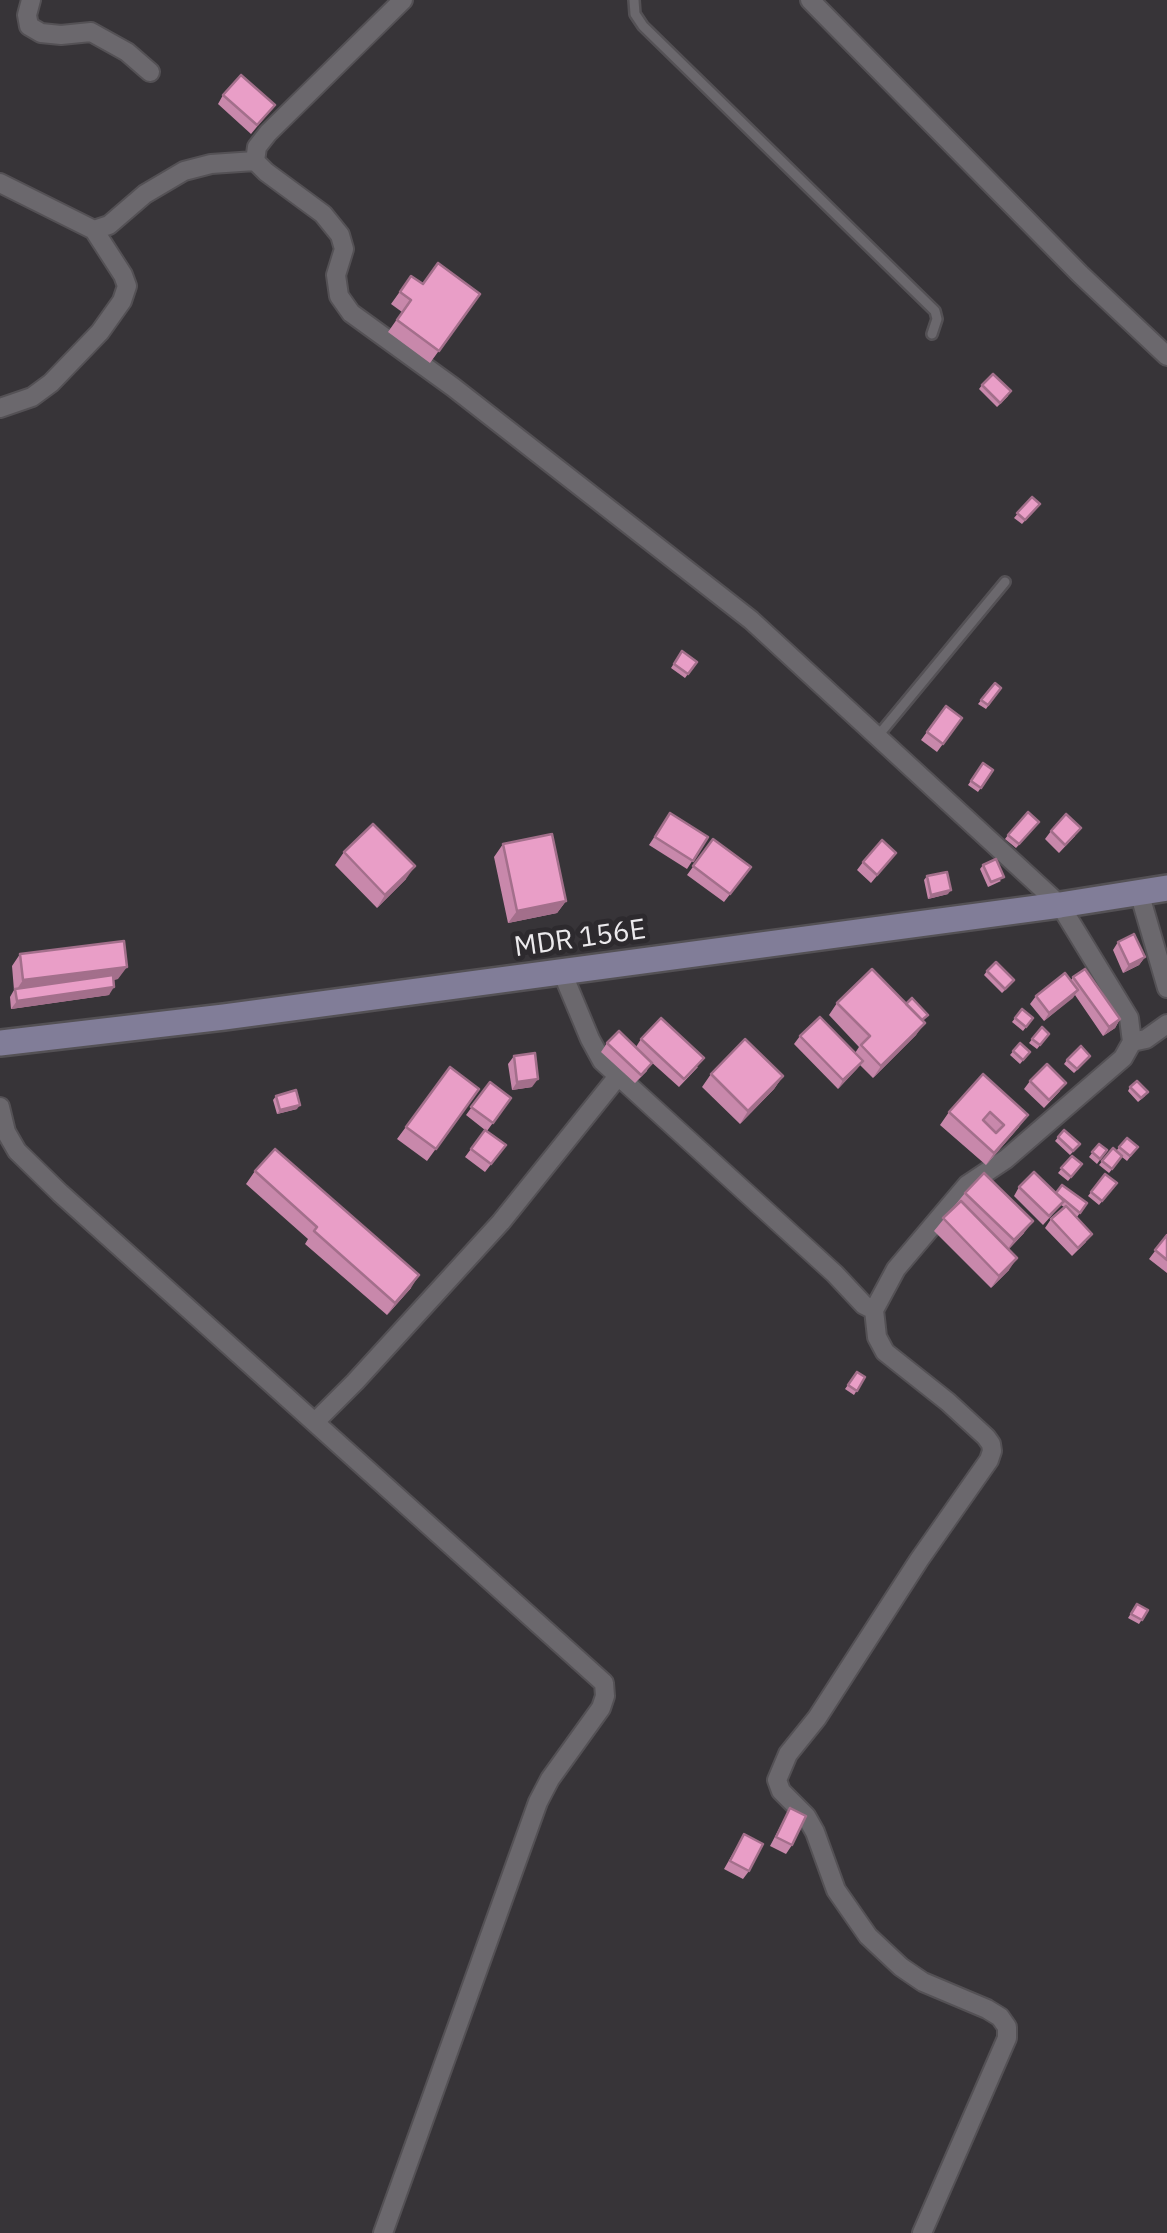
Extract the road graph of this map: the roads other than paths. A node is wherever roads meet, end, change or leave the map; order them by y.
1 (32, 0) edge
2 (404, 0) edge
3 (634, 0) edge
4 (810, 0) edge
5 (150, 72) dead end
6 (255, 160) junction
7 (0, 183) edge
8 (94, 230) junction
9 (932, 334) dead end
10 (1167, 356) edge
11 (0, 408) edge
12 (1005, 582) dead end
13 (877, 737) junction
14 (1167, 888) edge
15 (1139, 892) junction
16 (1060, 905) junction
17 (562, 972) junction
18 (1167, 988) edge
19 (1167, 1024) edge
20 (0, 1042) edge
21 (1132, 1042) junction
22 (620, 1075) junction
23 (0, 1107) edge
24 (874, 1310) junction
25 (315, 1422) junction
26 (383, 2233) edge
27 (922, 2233) edge

1 - 5 street
2 - 6 street
3 - 9 lane
4 - 10 street
6 - 8 street
6 - 13 street
7 - 8 street
8 - 11 street
12 - 13 lane
13 - 16 street
14 - 15 main road, MDR 156E
15 - 16 main road, MDR 156E
15 - 18 street
16 - 17 main road, MDR 156E
16 - 21 street
17 - 20 main road, MDR 156E
17 - 22 street
19 - 21 street
21 - 24 street
22 - 24 street
22 - 25 street
23 - 25 street
24 - 27 street
25 - 26 street

